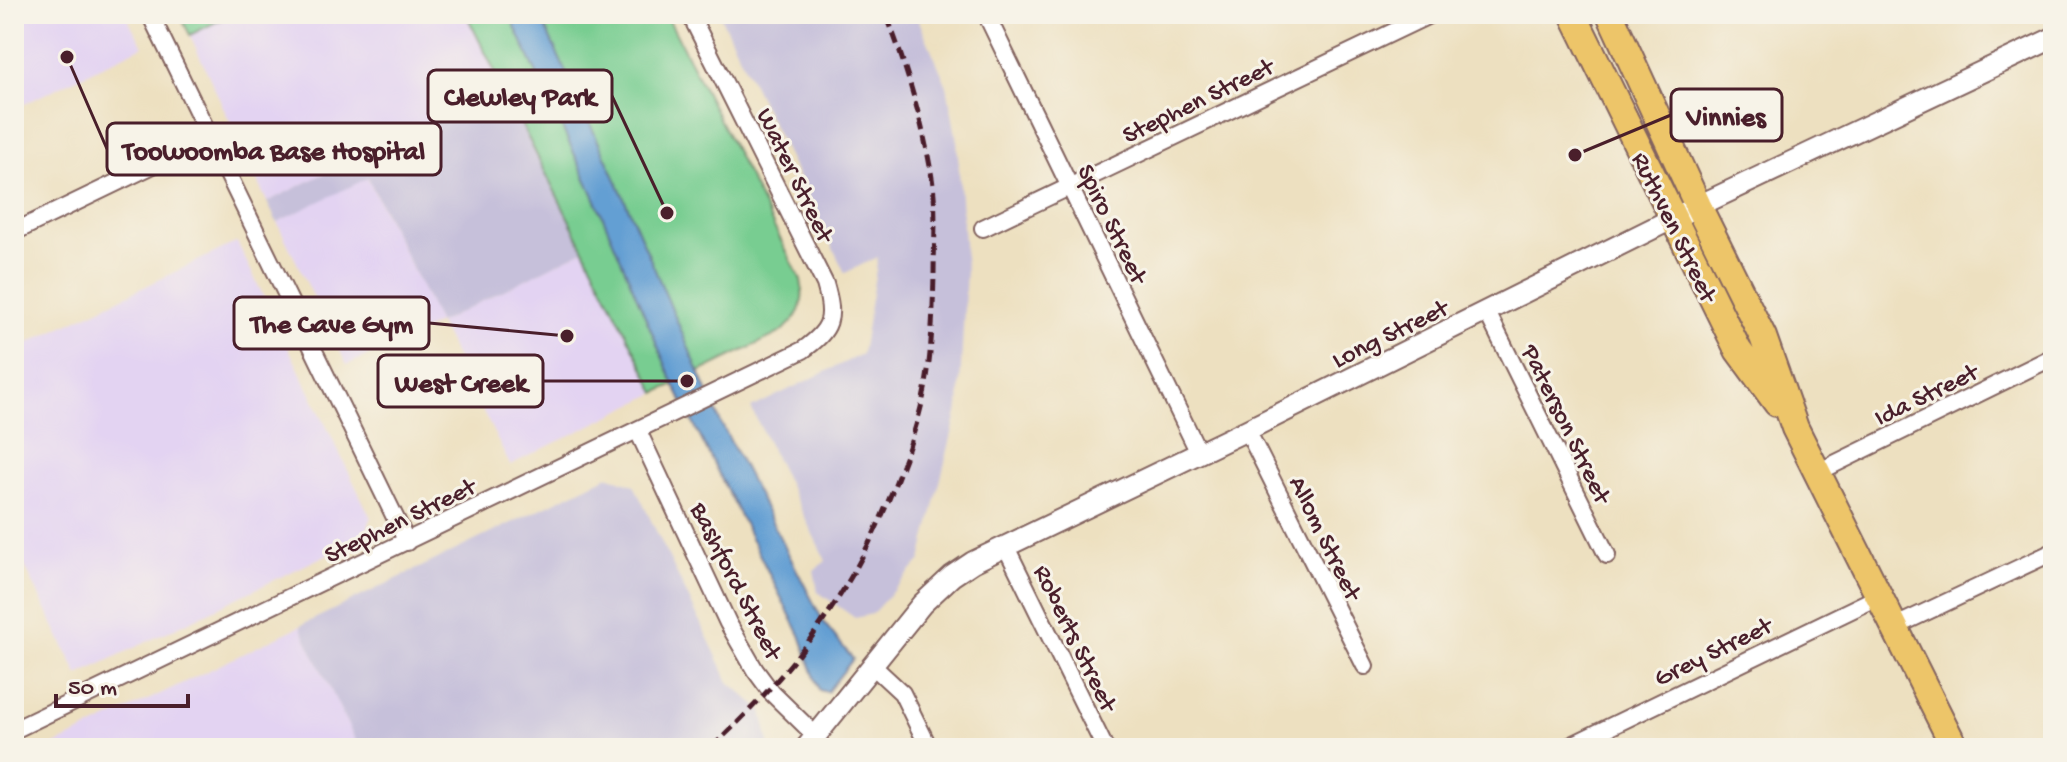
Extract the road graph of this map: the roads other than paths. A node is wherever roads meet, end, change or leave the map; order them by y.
1 (150, 14) edge
2 (690, 14) edge
3 (986, 14) edge
4 (1431, 14) edge
5 (1573, 14) edge
6 (1610, 14) edge
7 (2053, 38) edge
8 (209, 138) junction
9 (1069, 187) junction
10 (1698, 206) junction
11 (1672, 220) junction
12 (983, 228) dead end
13 (14, 232) edge
14 (1487, 312) junction
15 (803, 350) joint
16 (2053, 357) edge
17 (1795, 428) junction
18 (1247, 430) junction
19 (638, 431) junction
20 (1199, 453) junction
21 (1818, 472) junction
22 (407, 542) junction
23 (1006, 547) junction
24 (2053, 552) edge
25 (1607, 555) dead end
26 (1880, 596) junction
27 (1894, 627) junction
28 (1365, 666) dead end
29 (874, 667) junction
30 (14, 730) edge
31 (811, 742) edge
32 (929, 748) edge
33 (1105, 748) edge
34 (1566, 748) edge
35 (1955, 748) edge

1 - 8 street
2 - 15 street, Water Street
3 - 9 street, Spiro Street
4 - 9 street, Stephen Street
5 - 11 highway, Ruthven Street
6 - 10 highway, Ruthven Street
7 - 10 street, Long Street
8 - 13 street
8 - 22 street
9 - 12 street, Stephen Street
9 - 20 street, Spiro Street
10 - 11 street, Long Street
10 - 17 highway, Ruthven Street
11 - 14 street, Long Street
11 - 17 highway, Ruthven Street
14 - 18 street, Long Street
14 - 25 street, Paterson Street
15 - 19 street, Stephen Street
16 - 21 street, Ida Street
17 - 21 highway, Ruthven Street
18 - 20 street, Long Street
18 - 28 street, Allom Street
19 - 22 street, Stephen Street
19 - 31 street, Bashford Street
20 - 23 street, Long Street
21 - 26 highway, Ruthven Street
22 - 30 street, Stephen Street
23 - 29 street, Long Street
23 - 33 street, Roberts Street
24 - 27 street
26 - 27 highway, Ruthven Street
26 - 34 street, Grey Street
27 - 35 highway, Ruthven Street
29 - 31 street, Long Street
29 - 32 street

